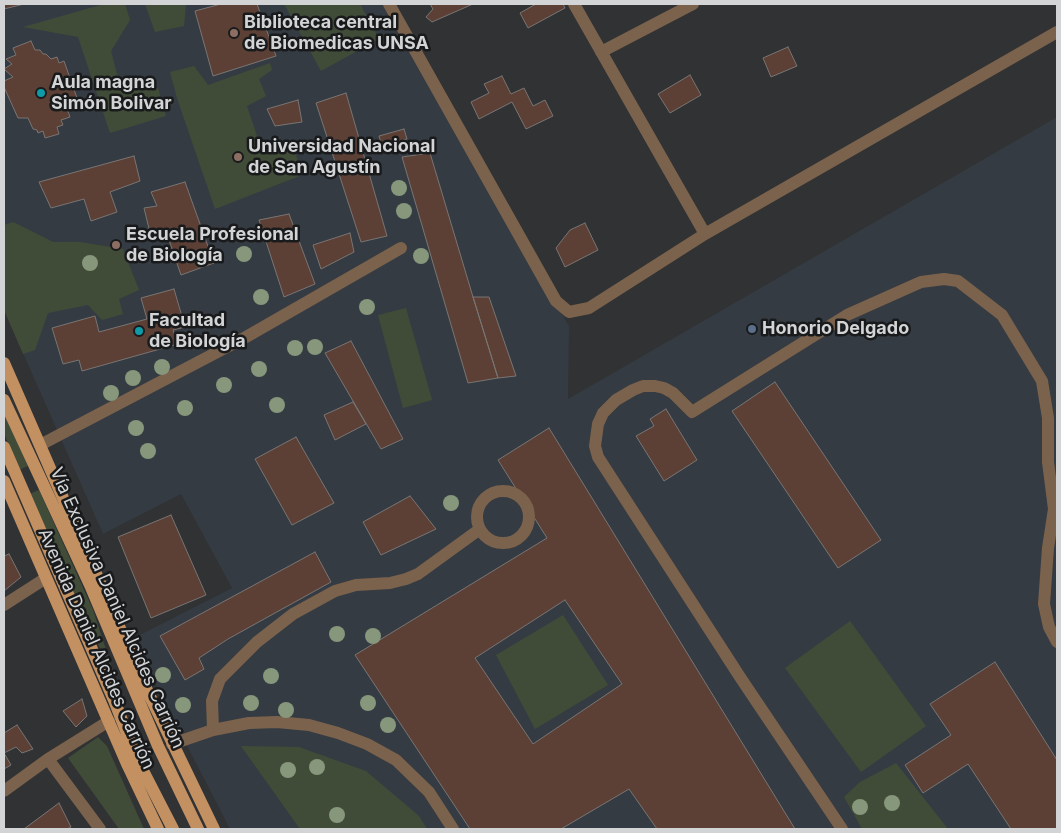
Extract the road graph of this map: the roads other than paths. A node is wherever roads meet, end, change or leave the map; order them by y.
1 (389, 4) edge
2 (574, 4) edge
3 (693, 4) edge
4 (1057, 32) edge
5 (601, 52) junction
6 (705, 234) junction
7 (401, 248) dead end
8 (4, 364) edge
9 (4, 400) edge
10 (40, 444) junction
11 (4, 447) edge
12 (4, 481) edge
13 (480, 529) junction
14 (46, 578) junction
15 (4, 605) edge
16 (1057, 642) edge
17 (109, 721) junction
18 (212, 730) junction
19 (172, 744) junction
20 (48, 759) junction
21 (4, 790) edge
22 (100, 829) edge
23 (158, 829) edge
24 (173, 829) edge
25 (198, 829) edge
26 (214, 829) edge
27 (454, 829) edge
28 (842, 829) edge

1 - 6 street
2 - 5 street
3 - 5 street
4 - 6 street
5 - 6 street
7 - 10 street
8 - 10 main road, Avenida Daniel Alcides Carrión
9 - 25 main road, Vía Exclusiva Daniel Alcides Carrión
10 - 19 main road, Avenida Daniel Alcides Carrión
11 - 24 main road
12 - 14 main road, Avenida Daniel Alcides Carrión
13 - 13 street
13 - 18 street
14 - 15 street
14 - 17 main road, Avenida Daniel Alcides Carrión
16 - 28 street
17 - 20 street
17 - 23 main road, Avenida Daniel Alcides Carrión
18 - 19 street
18 - 27 street
19 - 26 main road, Avenida Daniel Alcides Carrión
20 - 21 street
20 - 22 street

